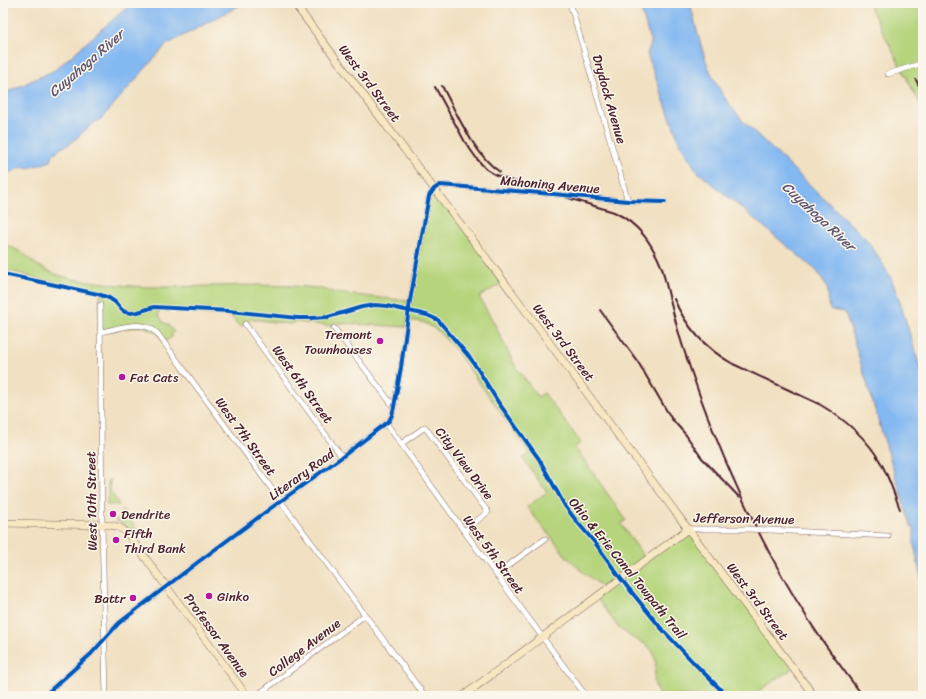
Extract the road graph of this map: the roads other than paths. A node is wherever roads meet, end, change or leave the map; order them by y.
1 (294, 3) edge
2 (570, 3) edge
3 (923, 63) edge
4 (888, 74) dead end
5 (434, 189) junction
6 (628, 201) junction
7 (665, 202) dead end
8 (100, 305) dead end
9 (245, 324) dead end
10 (334, 328) dead end
11 (100, 332) junction
12 (394, 407) junction
13 (386, 423) junction
14 (401, 444) junction
15 (342, 457) junction
16 (280, 501) junction
17 (3, 523) edge
18 (102, 525) junction
19 (688, 529) junction
20 (464, 531) junction
21 (888, 536) dead end
22 (545, 539) dead end
23 (496, 574) junction
24 (167, 586) junction
25 (365, 615) junction
26 (542, 637) junction
27 (106, 639) junction
28 (44, 696) edge
29 (106, 696) edge
30 (247, 696) edge
31 (256, 696) edge
32 (425, 696) edge
33 (463, 696) edge
34 (586, 696) edge
35 (814, 696) edge

1 - 5 street, West 3rd Street
2 - 6 street, Drydock Avenue
3 - 4 street
5 - 6 street, Mahoning Avenue
5 - 12 street, Literary Road
5 - 19 street, West 3rd Street
6 - 7 street, Mahoning Avenue
8 - 11 street, West 10th Street
9 - 15 street, West 6th Street
10 - 12 street
11 - 16 street, West 7th Street
11 - 18 street, West 10th Street
12 - 13 street, Literary Road
13 - 14 street, West 5th Street
13 - 15 street, Literary Road
14 - 20 street, West 5th Street
14 - 20 street, City View Drive
15 - 16 street, Literary Road
16 - 24 street, Literary Road
16 - 25 street, West 7th Street
17 - 18 street, Professor Avenue
18 - 24 street, Professor Avenue
18 - 27 street, West 10th Street
19 - 21 street, Jefferson Avenue, bridge
19 - 26 street, Jefferson Avenue
19 - 35 street, West 3rd Street
20 - 23 street, West 5th Street
22 - 23 street
23 - 26 street, West 5th Street
24 - 27 street, Literary Road
24 - 30 street, Professor Avenue
25 - 31 street, College Avenue
25 - 32 street, West 7th Street
26 - 33 street, Jefferson Avenue
26 - 34 street, West 5th Street
27 - 28 street, Literary Road
27 - 29 street, West 10th Street

